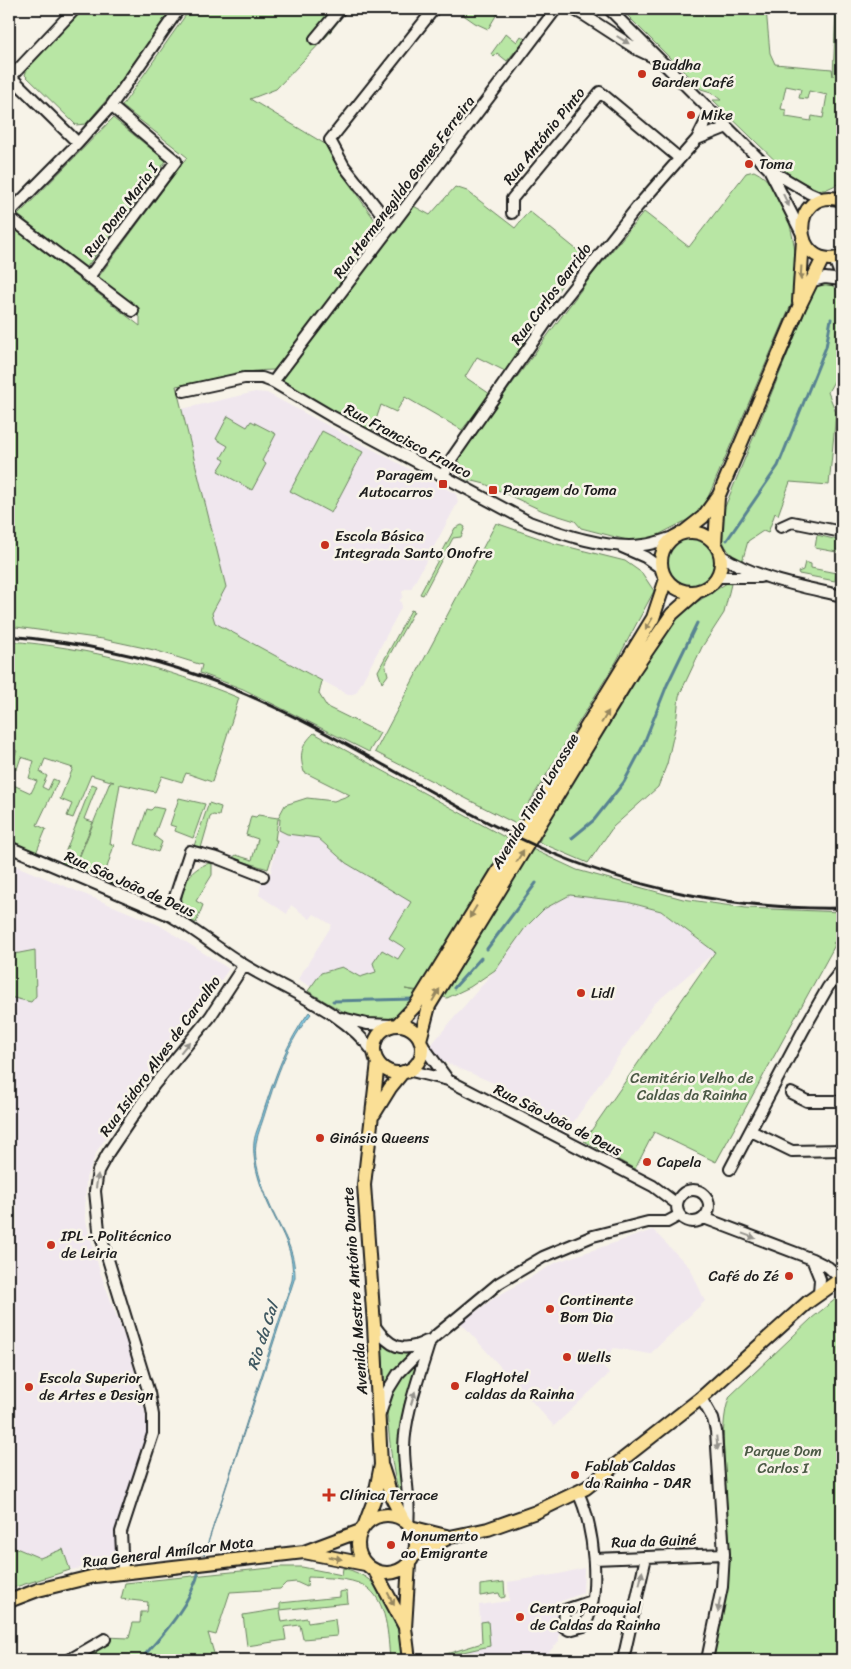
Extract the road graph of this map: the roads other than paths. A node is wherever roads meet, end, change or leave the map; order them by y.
1 (75, 9) edge
2 (179, 9) edge
3 (340, 9) edge
4 (434, 9) edge
5 (556, 9) edge
6 (573, 9) edge
7 (596, 9) edge
8 (610, 9) edge
9 (584, 15) junction
10 (315, 39) dead end
11 (664, 63) junction
12 (10, 78) edge
13 (111, 106) junction
14 (711, 111) junction
15 (726, 127) junction
16 (697, 139) junction
17 (78, 143) junction
18 (679, 158) junction
19 (770, 170) junction
20 (836, 197) edge
21 (512, 213) dead end
22 (9, 215) edge
23 (392, 227) junction
24 (802, 235) junction
25 (833, 258) edge
26 (89, 277) junction
27 (842, 280) edge
28 (813, 281) junction
29 (799, 307) junction
30 (133, 311) dead end
31 (273, 382) junction
32 (184, 391) dead end
33 (443, 476) junction
34 (719, 495) junction
35 (782, 527) dead end
36 (842, 532) edge
37 (679, 535) junction
38 (619, 546) junction
39 (718, 549) junction
40 (664, 574) junction
41 (716, 577) junction
42 (764, 577) junction
43 (698, 591) junction
44 (842, 596) edge
45 (9, 848) edge
46 (263, 876) dead end
47 (169, 915) junction
48 (244, 965) junction
49 (842, 969) edge
50 (339, 1017) junction
51 (394, 1025) junction
52 (420, 1042) junction
53 (376, 1058) junction
54 (405, 1071) junction
55 (448, 1080) junction
56 (790, 1093) dead end
57 (842, 1101) edge
58 (373, 1117) junction
59 (751, 1132) junction
60 (842, 1150) edge
61 (730, 1169) dead end
62 (678, 1204) junction
63 (680, 1215) junction
64 (704, 1218) junction
65 (812, 1259) junction
66 (842, 1279) edge
67 (819, 1294) junction
68 (374, 1325) junction
69 (432, 1340) junction
70 (701, 1398) junction
71 (379, 1415) junction
72 (381, 1465) junction
73 (578, 1493) junction
74 (408, 1524) junction
75 (363, 1528) junction
76 (450, 1537) junction
77 (304, 1552) junction
78 (724, 1554) junction
79 (646, 1557) junction
80 (411, 1559) junction
81 (594, 1559) junction
82 (370, 1567) junction
83 (123, 1572) junction
84 (9, 1601) edge
85 (592, 1601) dead end
86 (406, 1628) junction
87 (105, 1639) dead end
88 (69, 1660) edge
89 (409, 1660) edge
90 (623, 1660) edge
91 (707, 1660) edge

1 - 12 street
2 - 13 street
3 - 10 street
4 - 23 street
5 - 23 street, Rua Hermenegildo Gomes Ferreira
6 - 9 street
7 - 9 street
8 - 11 street
9 -> 11 street
11 - 14 street
12 - 17 street
13 - 17 street
13 - 26 street, Rua Dona Maria I
14 - 15 street
14 - 16 street, Rua Carlos Garrido
15 - 16 street, Rua Carlos Garrido
15 - 19 street
16 - 18 street, Rua Carlos Garrido
17 - 22 street
18 - 21 street, Rua António Pinto
18 - 33 street, Rua Carlos Garrido
19 - 20 street
19 -> 24 street
20 - 24 main road
22 - 26 street, Rua Dona Maria I
23 - 31 street, Rua Hermenegildo Gomes Ferreira
24 - 25 main road
24 -> 29 main road
25 - 27 street
25 - 28 main road
26 - 30 street, Rua Dona Maria I
27 - 28 street
28 - 29 main road
29 - 34 main road
31 - 32 street, Rua Francisco Franco
31 - 33 street, Rua Francisco Franco
33 - 38 street, Rua Francisco Franco
34 - 37 main road
34 - 39 main road
35 - 36 street
37 - 38 street
37 - 39 main road
37 - 40 main road
38 - 40 street
39 - 41 main road
39 - 42 street
40 - 43 main road
40 -> 51 main road, Avenida Timor Lorossae
41 - 42 street
41 - 43 main road
42 - 44 street
52 -> 43 main road, Avenida Timor Lorossae
45 - 47 street, Rua São João de Deus
46 - 47 street
47 - 48 street, Rua São João de Deus
48 - 50 street, Rua São João de Deus
83 -> 48 street, Rua Isidoro Alves de Carvalho
49 - 59 street
50 - 51 street
50 - 53 street
51 - 52 main road
51 - 53 main road
52 - 54 main road
52 - 55 street
53 - 54 main road
53 - 58 main road, Avenida Mestre António Duarte
54 - 55 street
54 - 58 main road
55 - 62 street, Rua São João de Deus
56 - 57 street
58 - 68 main road, Avenida Mestre António Duarte
59 - 60 street
59 - 61 street
62 - 63 street
62 - 64 street
63 - 64 street
63 - 69 street
64 -> 65 street
65 - 66 street
65 - 67 street
66 - 67 main road
67 - 70 main road
68 - 69 street
68 - 71 main road, Avenida Mestre António Duarte
69 - 71 street
74 -> 69 street
70 - 73 main road
70 -> 78 street
71 - 72 main road, Avenida Mestre António Duarte
72 - 74 main road
72 - 75 main road
73 - 76 main road
73 - 81 street, Rua da Guiné
74 - 75 main road
74 - 76 main road
74 - 80 main road
75 - 77 main road
75 - 82 main road
76 - 80 main road
77 -> 82 main road
77 - 83 main road, Rua General Amílcar Mota
78 - 79 street, Rua da Guiné
78 -> 91 street
79 - 81 street, Rua da Guiné
90 -> 79 street
80 - 82 main road
80 - 86 main road
81 - 85 street
82 -> 86 main road
83 - 84 main road, Rua General Amílcar Mota
86 - 89 main road
87 - 88 street

